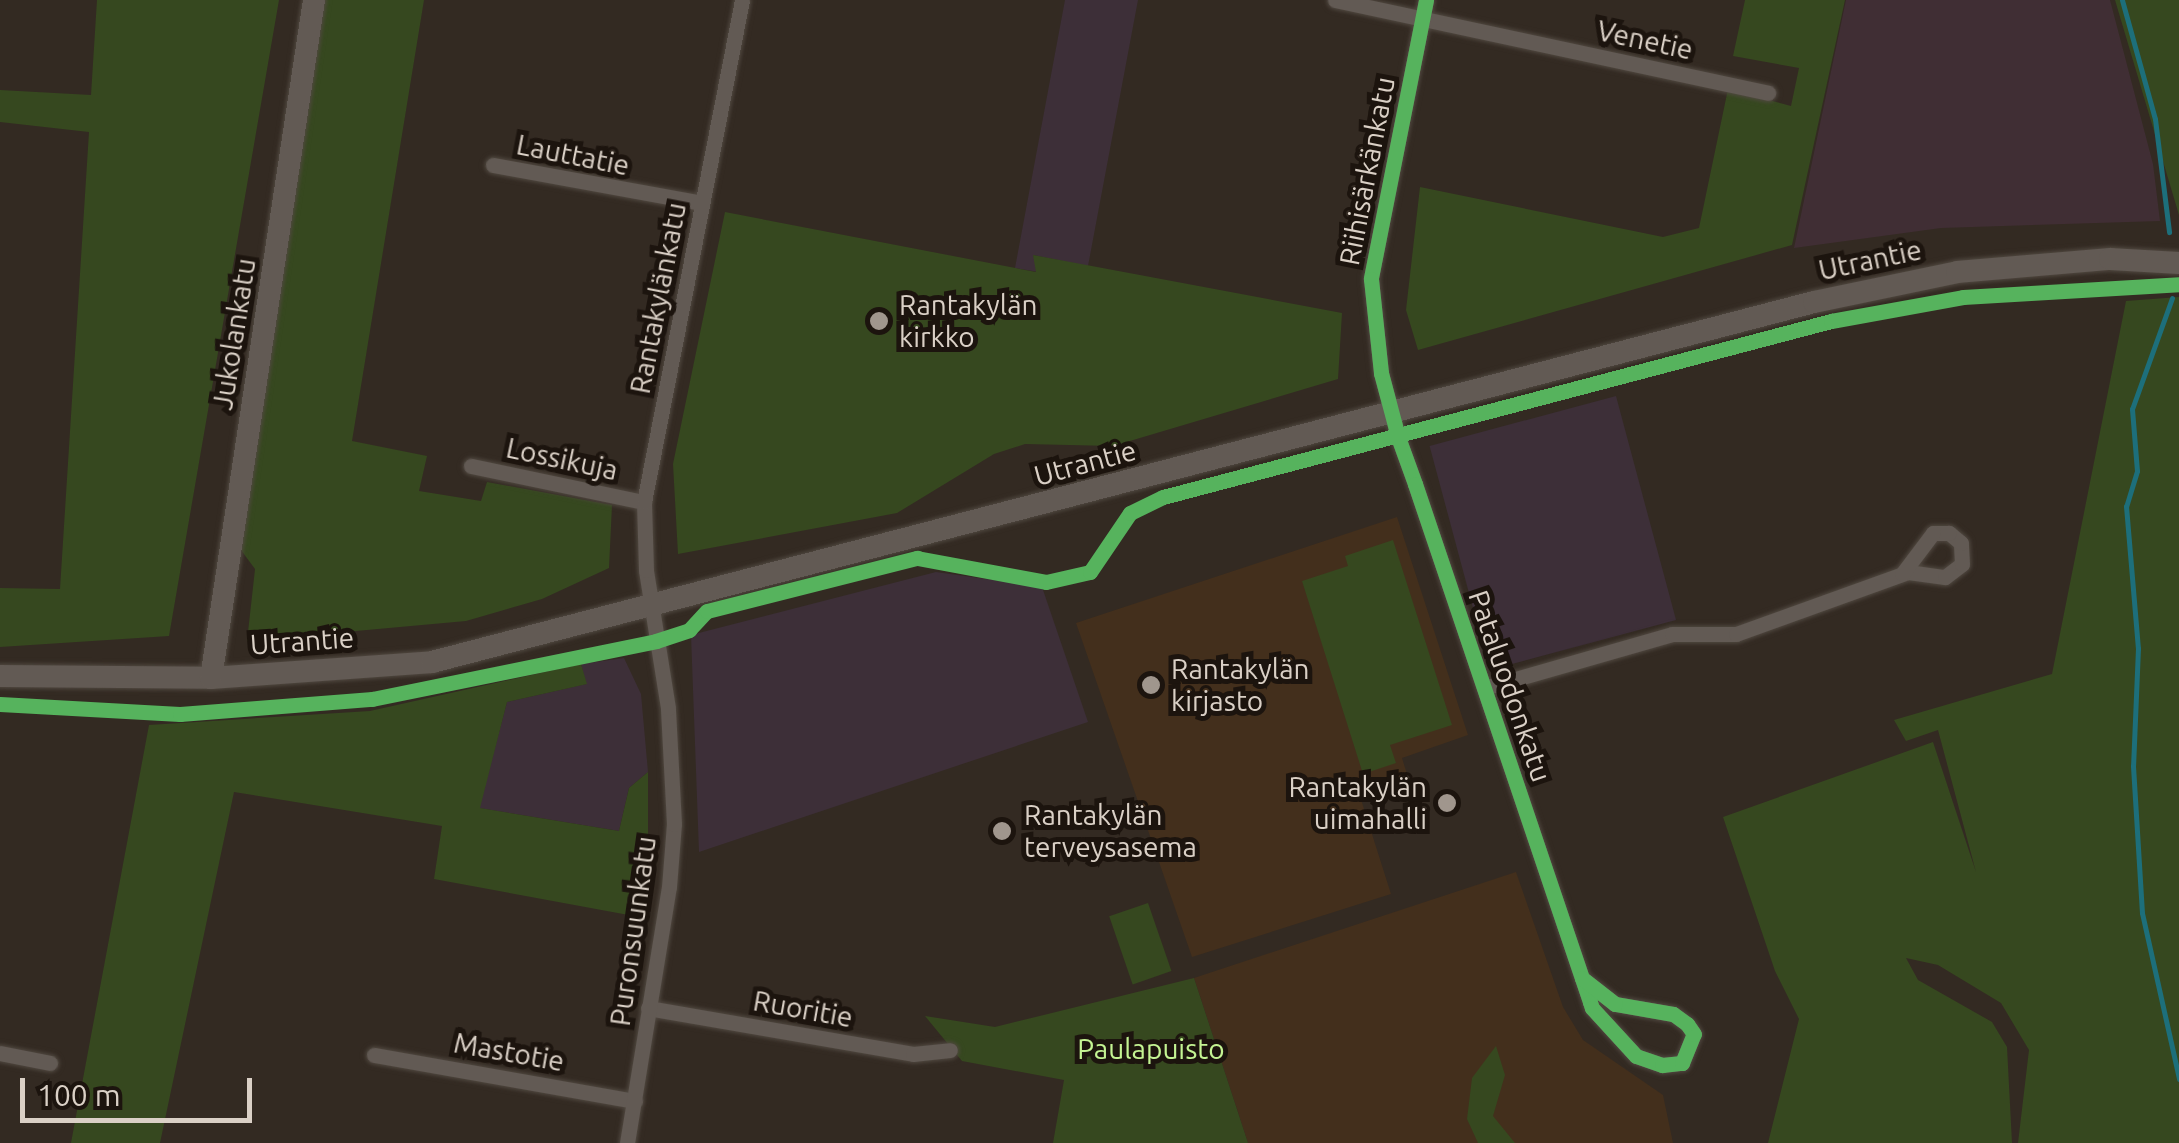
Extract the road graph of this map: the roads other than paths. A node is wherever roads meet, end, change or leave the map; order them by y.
1 (314, 0) edge
2 (742, 0) edge
3 (1335, 0) edge
4 (1426, 0) edge
5 (1423, 18) junction
6 (1768, 93) dead end
7 (493, 165) dead end
8 (702, 203) junction
9 (2179, 263) edge
10 (1390, 411) junction
11 (471, 466) dead end
12 (644, 502) junction
13 (1918, 550) junction
14 (1902, 574) junction
15 (1931, 576) junction
16 (652, 607) junction
17 (0, 676) edge
18 (211, 678) junction
19 (1484, 688) junction
20 (1582, 978) junction
21 (648, 1008) junction
22 (950, 1050) dead end
23 (0, 1053) edge
24 (374, 1055) dead end
25 (50, 1062) dead end
26 (635, 1101) junction
27 (627, 1143) edge

1 - 18 main road, Jukolankatu
2 - 8 street, Rantakylänkatu
3 - 5 street, Venetie
4 - 5 street, Riihisärkänkatu
5 - 6 street, Venetie
5 - 10 street, Riihisärkänkatu
7 - 8 street, Lauttatie
8 - 12 street, Rantakylänkatu
9 - 10 main road, Utrantie
10 - 16 main road, Utrantie
10 - 19 street, Pataluodonkatu
11 - 12 street, Lossikuja
12 - 16 street, Rantakylänkatu
13 - 14 street
13 - 15 street
13 - 15 street
14 - 15 street
14 - 19 street
16 - 18 main road, Utrantie
16 - 21 street, Puronsuunkatu
17 - 18 main road, Utrantie
19 - 20 street, Pataluodonkatu
20 - 20 street, Pataluodonkatu
21 - 22 street, Ruoritie
21 - 26 street, Puronsuunkatu
23 - 25 street
24 - 26 street, Mastotie
26 - 27 street, Puronsuunkatu

